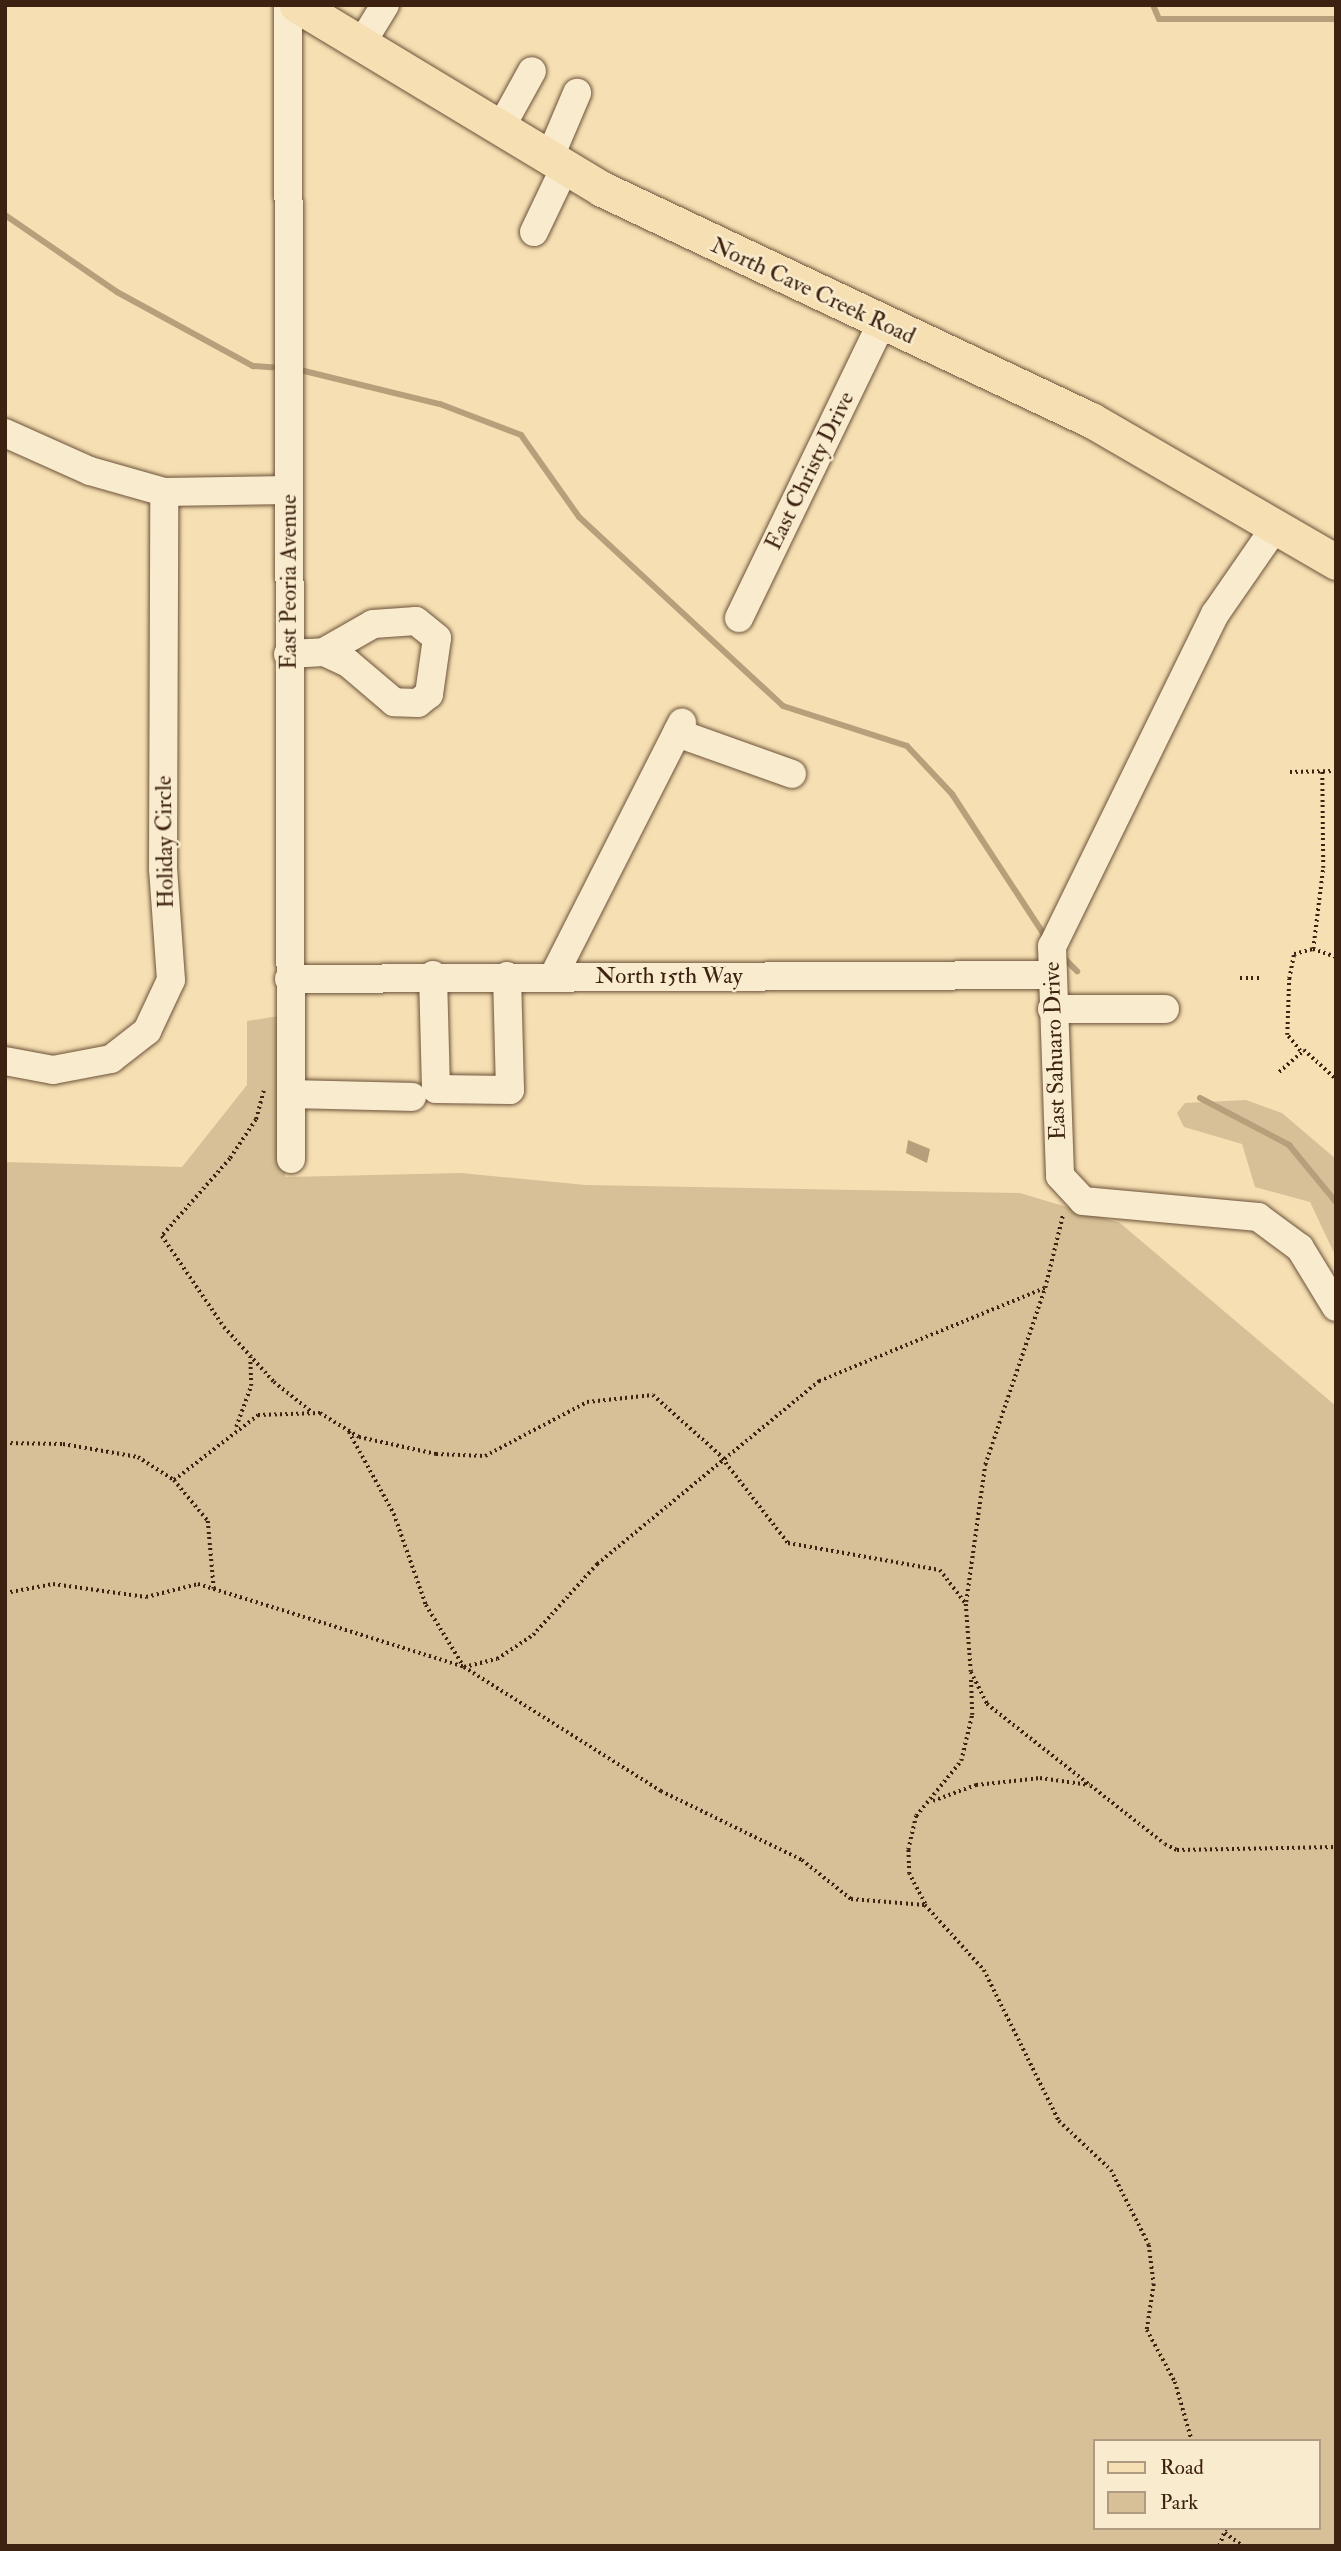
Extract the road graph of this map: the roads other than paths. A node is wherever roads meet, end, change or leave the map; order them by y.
1 (288, 5) edge
2 (298, 5) edge
3 (385, 5) edge
4 (360, 46) junction
5 (531, 71) dead end
6 (577, 93) dead end
7 (500, 129) junction
8 (557, 163) junction
9 (534, 232) dead end
10 (881, 324) junction
11 (7, 438) edge
12 (289, 489) junction
13 (164, 492) junction
14 (1276, 526) junction
15 (1336, 562) edge
16 (739, 618) dead end
17 (324, 652) dead end
18 (288, 654) junction
19 (792, 774) dead end
20 (433, 975) junction
21 (554, 975) junction
22 (1048, 975) junction
23 (507, 976) junction
24 (289, 979) junction
25 (1052, 1009) junction
26 (1165, 1009) dead end
27 (5, 1061) edge
28 (293, 1094) junction
29 (412, 1097) dead end
30 (291, 1159) dead end
31 (1336, 1307) edge

1 - 12 street, East Peoria Avenue
2 - 4 main road, North Cave Creek Road
3 - 4 street
4 - 7 main road, North Cave Creek Road
5 - 7 street
6 - 8 street
7 - 8 main road, North Cave Creek Road
8 - 9 street
8 - 10 main road, North Cave Creek Road
10 - 14 main road, North Cave Creek Road
10 - 16 street, East Christy Drive
11 - 13 street
12 - 13 street
12 - 18 street, East Peoria Avenue
13 - 27 street, Holiday Circle
14 - 15 main road, North Cave Creek Road
14 - 22 street, East Sahuaro Drive
17 - 18 street
18 - 24 street, East Peoria Avenue
19 - 21 street
20 - 23 street, North 15th Way
20 - 23 street
20 - 24 street, North 15th Way
21 - 22 street, North 15th Way
21 - 23 street, North 15th Way
22 - 25 street, East Sahuaro Drive
24 - 28 street, East Peoria Avenue
25 - 26 street
25 - 31 street, East Sahuaro Drive
28 - 29 street
28 - 30 street, East Peoria Avenue

